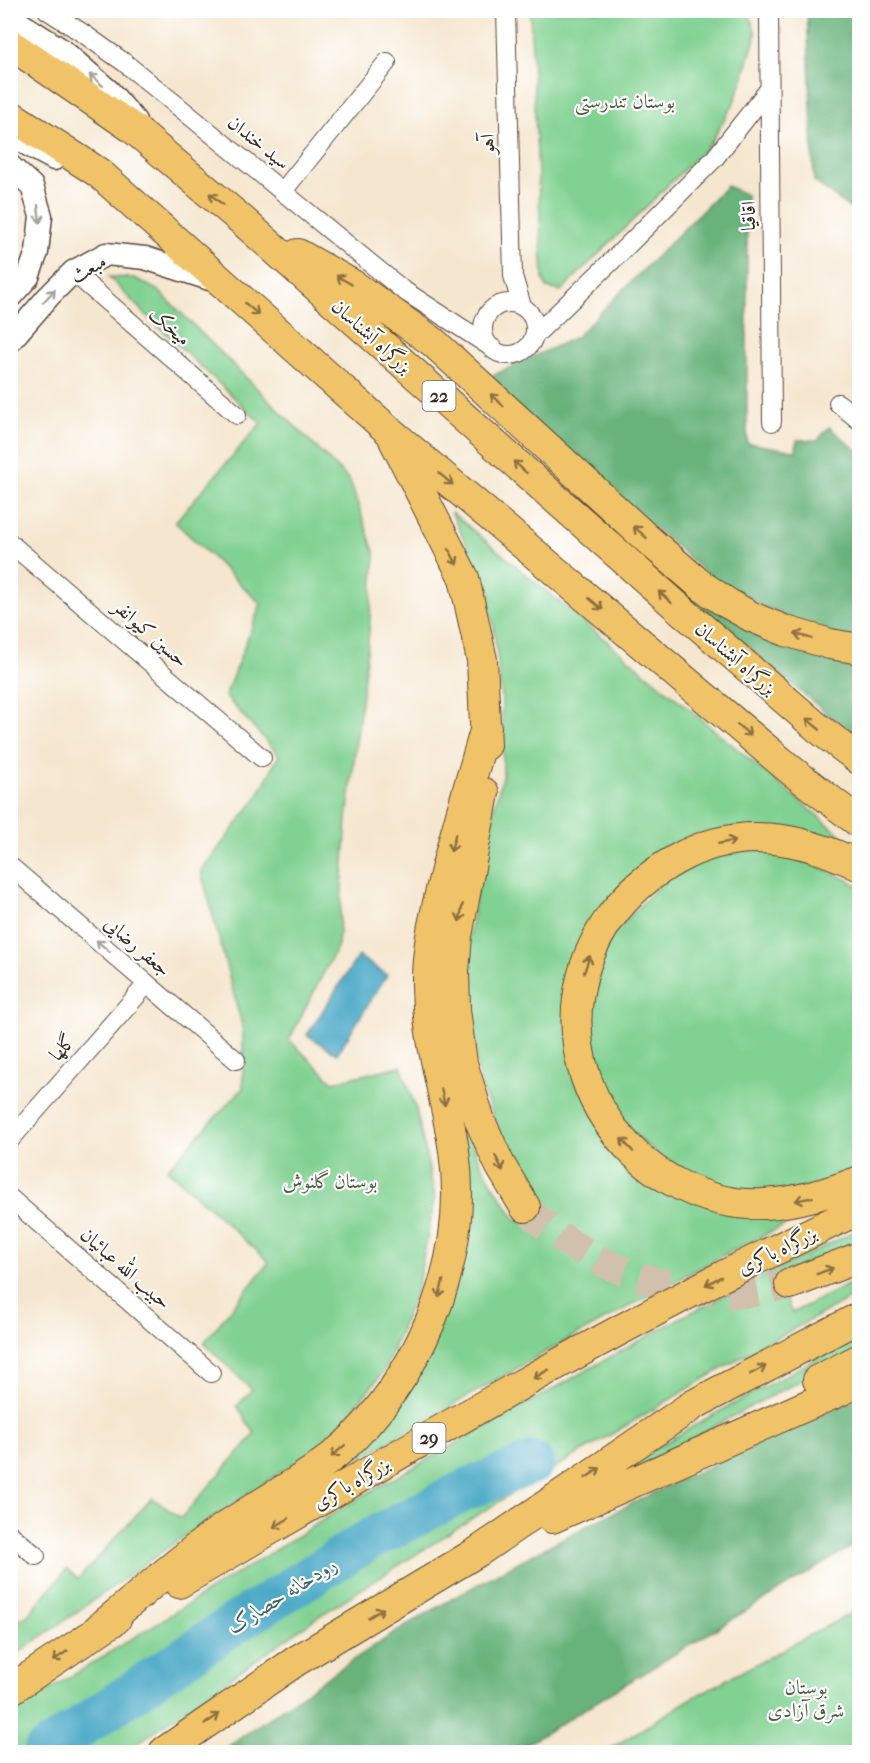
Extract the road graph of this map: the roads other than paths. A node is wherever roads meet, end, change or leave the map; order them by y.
1 (47, 10) edge
2 (506, 10) edge
3 (769, 10) edge
4 (10, 17) edge
5 (10, 44) edge
6 (387, 62) dead end
7 (769, 89) junction
8 (10, 115) edge
9 (10, 135) edge
10 (163, 154) junction
11 (10, 166) edge
12 (283, 191) junction
13 (130, 200) junction
14 (244, 222) junction
15 (73, 272) junction
16 (513, 276) junction
17 (223, 284) junction
18 (10, 297) edge
19 (563, 308) junction
20 (526, 309) junction
21 (491, 312) junction
22 (438, 314) junction
23 (534, 336) junction
24 (10, 341) edge
25 (494, 349) junction
26 (838, 403) dead end
27 (237, 415) dead end
28 (860, 421) edge
29 (772, 422) dead end
30 (388, 430) junction
31 (10, 543) edge
32 (860, 649) edge
33 (486, 727) junction
34 (262, 758) dead end
35 (860, 760) edge
36 (860, 823) edge
37 (10, 866) edge
38 (860, 866) edge
39 (147, 984) junction
40 (236, 1060) dead end
41 (10, 1140) edge
42 (860, 1180) edge
43 (10, 1198) edge
44 (525, 1206) tunnel mouth
45 (860, 1209) edge
46 (860, 1257) edge
47 (790, 1284) tunnel mouth
48 (860, 1317) edge
49 (860, 1359) edge
50 (211, 1373) dead end
51 (860, 1382) edge
52 (680, 1460) junction
53 (10, 1534) edge
54 (479, 1551) junction
55 (36, 1556) dead end
56 (98, 1629) junction
57 (10, 1690) edge
58 (164, 1752) edge

1 - 12 street, سید خندان
2 - 16 street, آهو
3 - 7 street, اقاقیا
10 -> 4 street
5 - 10 highway, بزرگراه آبشناسان / 22
6 - 12 street
7 - 19 street
7 - 29 street, اقاقیا
8 - 13 highway
9 - 13 street
14 -> 10 highway, بزرگراه آبشناسان / 22
11 -> 18 street
12 - 22 street, سید خندان
13 - 17 highway
32 -> 14 highway
35 -> 14 highway, بزرگراه آبشناسان / 22
15 - 17 street, مبعث
24 -> 15 street, مبعث
15 - 27 street, میخک
16 - 20 street
16 - 21 street
17 -> 30 highway
19 - 20 street
19 - 23 street
20 - 21 street
20 - 23 street
21 - 22 street
21 - 25 street
22 - 25 street, سید خندان
23 - 25 street
26 - 28 street
30 -> 33 highway
30 -> 36 highway
31 - 34 street, حسین کیوانفر
33 -> 44 highway
33 -> 56 highway
39 -> 37 street, جعفر رضایی
42 -> 38 highway
39 - 40 street, جعفر رضایی
39 - 41 street, گلها
43 - 50 street, حبیب الله عبائیان
45 -> 56 highway, بزرگراه باکری / 29
47 -> 46 highway
54 -> 48 highway
49 - 52 highway
51 - 52 highway
52 - 54 highway
53 - 55 street
58 -> 54 highway
56 -> 57 highway, بزرگراه باکری / 29

